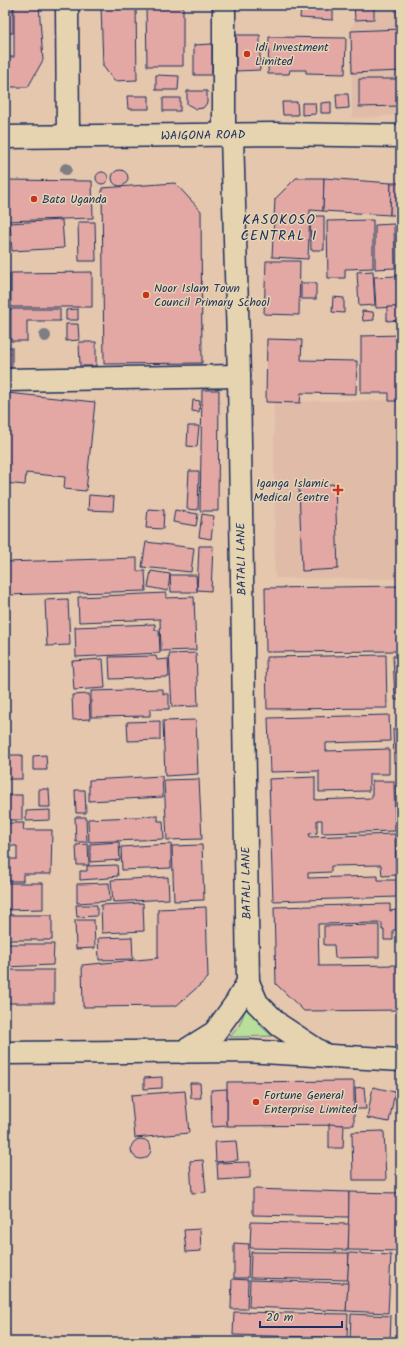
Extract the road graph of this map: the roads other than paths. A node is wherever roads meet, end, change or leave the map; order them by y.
1 (67, 5) edge
2 (224, 5) edge
3 (228, 135) junction
4 (68, 136) junction
5 (401, 136) edge
6 (5, 137) edge
7 (238, 376) junction
8 (5, 380) edge
9 (248, 982) junction
10 (183, 1052) junction
11 (5, 1053) edge
12 (326, 1056) junction
13 (401, 1060) edge

1 - 4 street
2 - 3 street, BATALI LANE
3 - 4 street, WAIGONA ROAD
3 - 5 street, WAIGONA ROAD
3 - 7 street, BATALI LANE
4 - 6 street, WAIGONA ROAD
7 - 8 street
7 - 9 street, BATALI LANE
9 - 10 street
9 - 12 street, BATALI LANE
10 - 11 street
10 - 12 street
12 - 13 street

